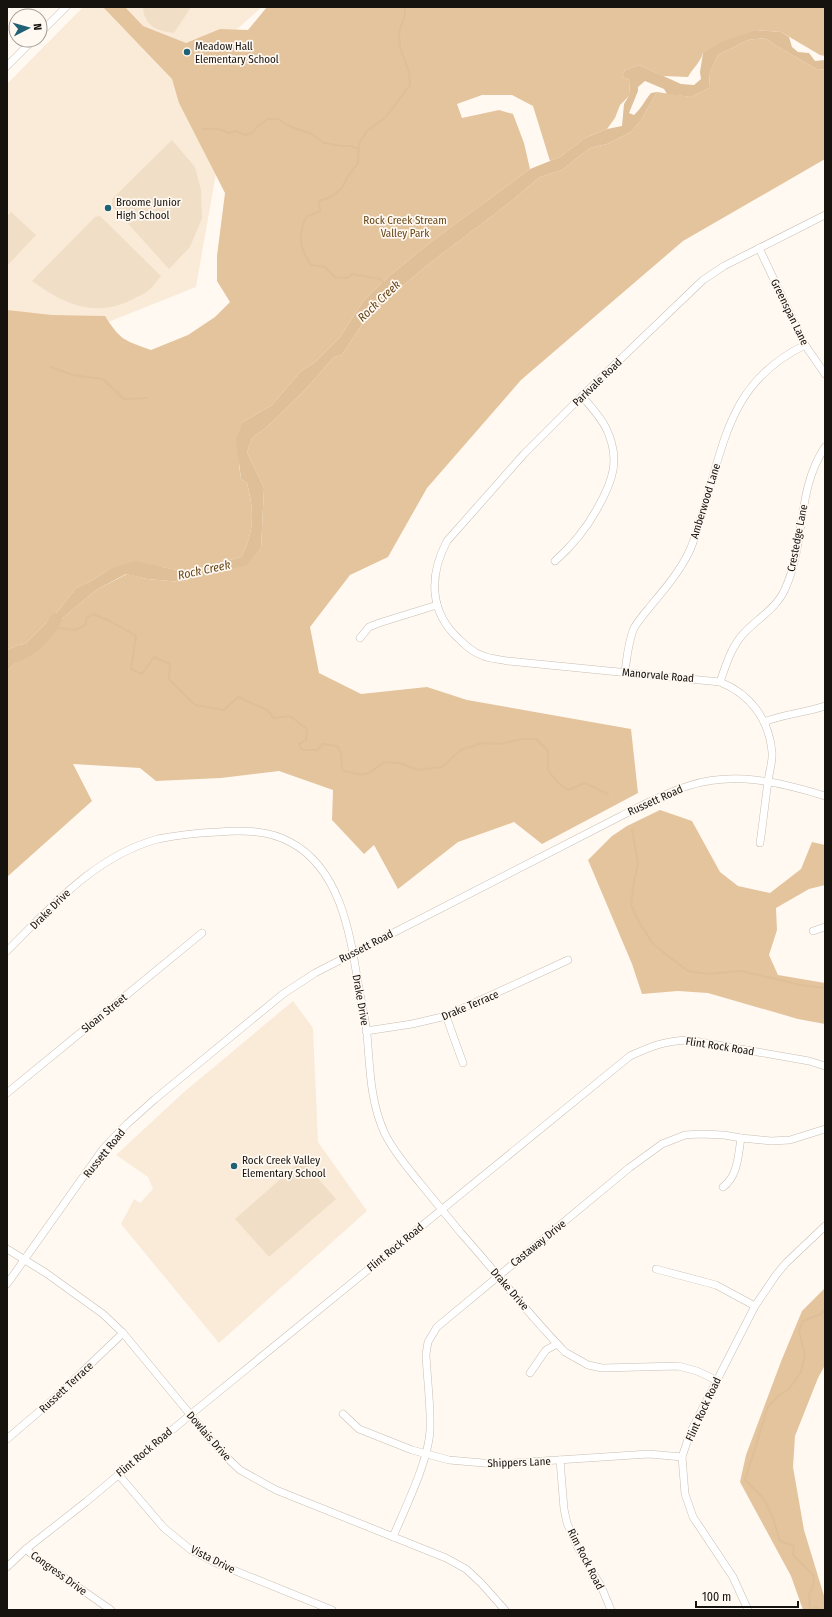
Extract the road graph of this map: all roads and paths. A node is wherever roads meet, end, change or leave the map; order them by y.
1 (66, 7) edge
2 (48, 25) edge
3 (25, 48) edge
4 (7, 66) edge
5 (825, 215) edge
6 (759, 248) junction
7 (805, 345) junction
8 (825, 374) edge
9 (582, 396) junction
10 (825, 447) edge
11 (555, 561) dead end
12 (437, 605) junction
13 (360, 638) dead end
14 (626, 672) junction
15 (720, 682) junction
16 (825, 706) edge
17 (764, 722) junction
18 (768, 781) junction
19 (825, 796) edge
20 (760, 843) dead end
21 (825, 927) edge
22 (813, 931) dead end
23 (202, 933) dead end
24 (7, 951) edge
25 (353, 953) junction
26 (568, 960) dead end
27 (446, 1016) junction
28 (366, 1031) junction
29 (463, 1063) dead end
30 (825, 1066) edge
31 (7, 1093) edge
32 (825, 1129) edge
33 (741, 1138) junction
34 (723, 1187) dead end
35 (441, 1209) junction
36 (825, 1226) edge
37 (7, 1249) edge
38 (25, 1259) junction
39 (656, 1269) dead end
40 (498, 1275) junction
41 (7, 1284) edge
42 (755, 1306) junction
43 (123, 1333) junction
44 (557, 1344) junction
45 (530, 1373) dead end
46 (716, 1380) junction
47 (343, 1414) dead end
48 (190, 1415) junction
49 (7, 1439) edge
50 (426, 1453) junction
51 (682, 1457) junction
52 (560, 1460) junction
53 (118, 1474) junction
54 (393, 1537) junction
55 (26, 1549) junction
56 (7, 1567) edge
57 (111, 1610) edge
58 (332, 1610) edge
59 (504, 1610) edge
60 (611, 1610) edge
61 (748, 1610) edge

1 - 2 street
3 - 4 street
5 - 6 street, Parkvale Road
6 - 7 street, Greenspan Lane
6 - 9 street, Parkvale Road
7 - 8 street, Greenspan Lane
7 - 14 street, Amberwood Lane
9 - 11 street
9 - 12 street, Parkvale Road
10 - 15 street, Crestedge Lane
12 - 13 street
12 - 14 street, Manorvale Road
14 - 15 street, Manorvale Road
15 - 17 street, Manorvale Road
16 - 17 street
17 - 18 street, Manorvale Road
18 - 19 street, Russett Road
18 - 20 street, Manorvale Road
18 - 25 street, Russett Road
21 - 22 street
23 - 31 street, Sloan Street
24 - 25 street, Drake Drive
25 - 28 street, Drake Drive
25 - 38 street, Russett Road
26 - 27 street, Drake Terrace
27 - 28 street, Drake Terrace
27 - 29 street
28 - 35 street, Drake Drive
30 - 35 street, Flint Rock Road
32 - 33 street, Castaway Drive
33 - 34 street
33 - 40 street, Castaway Drive
35 - 40 street, Drake Drive
35 - 48 street, Flint Rock Road
36 - 42 street, Flint Rock Road
37 - 38 street, Dowlais Drive
38 - 41 street, Russett Road
38 - 43 street, Dowlais Drive
39 - 42 street
40 - 44 street, Drake Drive
40 - 50 street, Castaway Drive
42 - 46 street, Flint Rock Road
43 - 48 street, Dowlais Drive
43 - 49 street, Russett Terrace
44 - 45 street
44 - 46 street, Drake Drive
46 - 51 street, Flint Rock Road
47 - 50 street, Shippers Lane
48 - 53 street, Flint Rock Road
48 - 54 street, Dowlais Drive
50 - 52 street, Shippers Lane
50 - 54 street, Castaway Drive
51 - 52 street, Shippers Lane
51 - 61 street, Flint Rock Road
52 - 60 street, Rim Rock Road
53 - 55 street, Flint Rock Road
53 - 58 street, Vista Drive
54 - 59 street, Dowlais Drive
55 - 56 street, Flint Rock Road
55 - 57 street, Congress Drive

